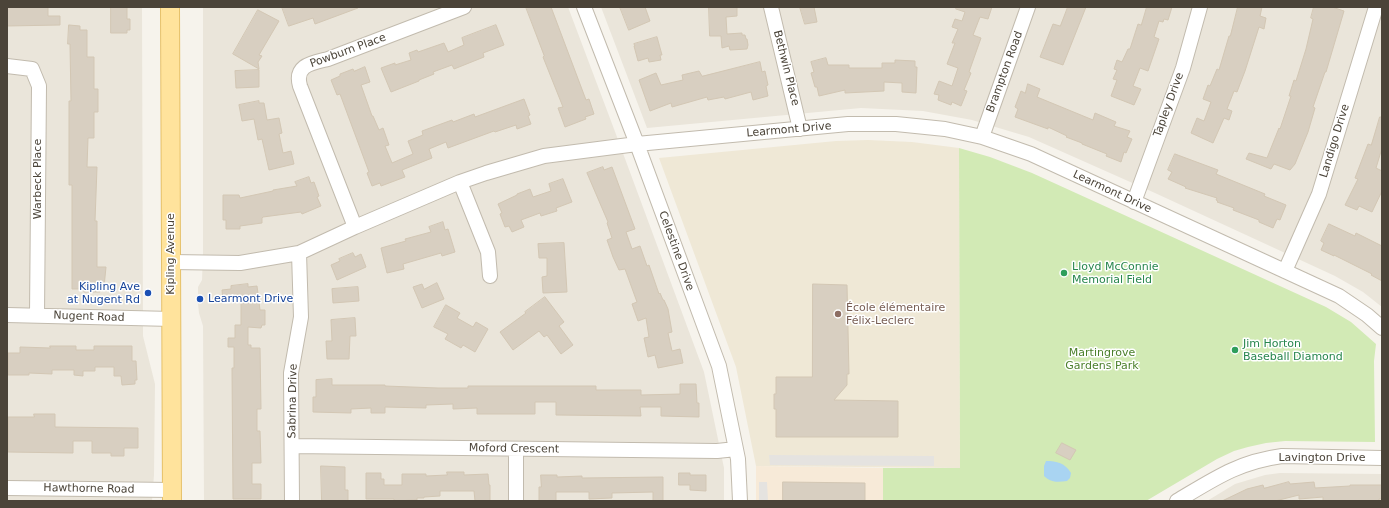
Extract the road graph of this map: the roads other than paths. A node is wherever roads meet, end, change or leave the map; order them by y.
1 (170, 7) edge
2 (464, 7) edge
3 (584, 7) edge
4 (771, 7) edge
5 (1028, 7) edge
6 (1200, 7) edge
7 (1376, 7) edge
8 (7, 66) edge
9 (800, 128) junction
10 (982, 137) junction
11 (637, 144) junction
12 (460, 182) junction
13 (1134, 202) junction
14 (355, 227) junction
15 (299, 253) junction
16 (171, 262) junction
17 (1285, 270) junction
18 (490, 276) dead end
19 (7, 315) edge
20 (37, 315) junction
21 (172, 319) junction
22 (1382, 328) edge
23 (292, 446) junction
24 (516, 448) junction
25 (736, 450) junction
26 (1382, 458) edge
27 (7, 488) edge
28 (172, 496) edge
29 (292, 501) edge
30 (516, 501) edge
31 (740, 501) edge
32 (1177, 501) edge

1 - 16 main road, Kipling Avenue
2 - 14 street, Powburn Place
3 - 11 street, Celestine Drive
4 - 9 street, Bethwin Place
5 - 10 street, Brampton Road
6 - 13 street, Tapley Drive
7 - 17 street, Landigo Drive
8 - 20 street, Warbeck Place
9 - 10 street, Learmont Drive
9 - 11 street, Learmont Drive
10 - 13 street, Learmont Drive
11 - 12 street, Learmont Drive
11 - 25 street, Celestine Drive
12 - 14 street, Learmont Drive
12 - 18 street
13 - 17 street, Learmont Drive
14 - 15 street, Learmont Drive
15 - 16 street, Learmont Drive
15 - 23 street, Sabrina Drive
16 - 21 main road, Kipling Avenue
17 - 22 street, Learmont Drive
19 - 20 street, Nugent Road
20 - 21 street, Nugent Road
21 - 28 main road, Kipling Avenue
23 - 24 street, Moford Crescent
23 - 29 street, Sabrina Drive
24 - 25 street, Moford Crescent
24 - 30 street
25 - 31 street, Celestine Drive
26 - 32 street, Lavington Drive
27 - 28 street, Hawthorne Road

